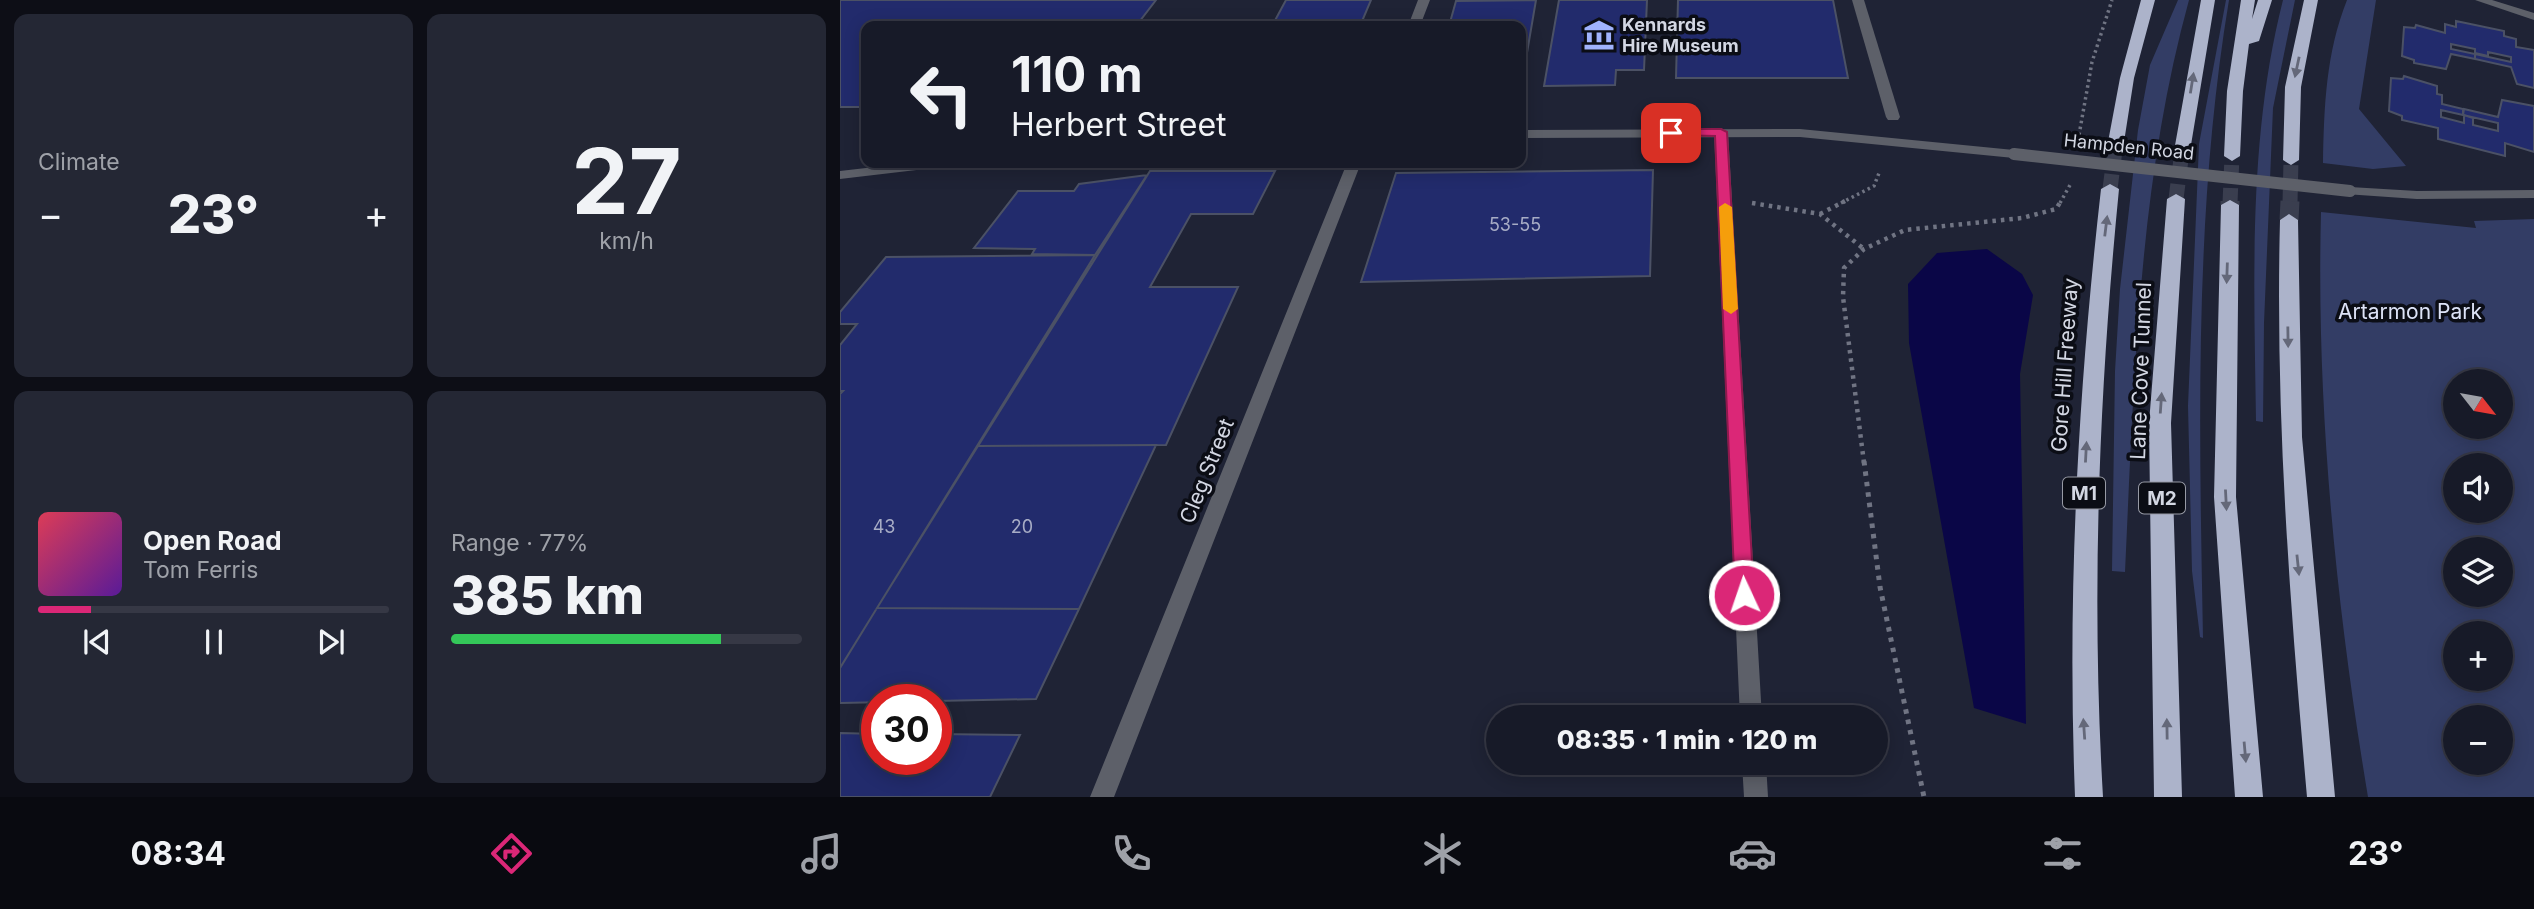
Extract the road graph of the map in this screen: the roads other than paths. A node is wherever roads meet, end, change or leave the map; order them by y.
1 (1424, 0) edge
2 (1858, 0) edge
3 (2148, 0) edge
4 (2157, 0) edge
5 (2208, 0) edge
6 (2248, 0) edge
7 (2266, 0) edge
8 (2311, 0) edge
9 (2481, 0) edge
10 (2534, 17) edge
11 (1416, 21) edge
12 (2136, 40) junction
13 (2235, 90) junction
14 (1893, 117) dead end
15 (1721, 132) junction
16 (1526, 134) edge
17 (2116, 142) tunnel mouth
18 (2182, 151) tunnel mouth
19 (2232, 156) tunnel mouth
20 (2291, 160) tunnel mouth
21 (900, 168) edge
22 (1352, 168) edge
23 (840, 175) edge
24 (2110, 189) tunnel mouth
25 (2534, 194) edge
26 (2176, 199) tunnel mouth
27 (2230, 205) tunnel mouth
28 (2289, 220) tunnel mouth
29 (1750, 705) edge
30 (1755, 775) edge
31 (1102, 797) edge
32 (1756, 797) edge
33 (2089, 797) edge
34 (2168, 797) edge
35 (2249, 797) edge
36 (2321, 797) edge

1 - 11 street
2 - 14 street
3 - 12 highway
4 - 12 highway
18 -> 5 highway
6 - 13 highway
7 - 13 highway
8 -> 20 highway
9 - 10 street
12 - 17 highway
13 - 19 highway
15 - 16 street, Hampden Road
15 - 25 street, Hampden Road, bridge
15 - 29 street
21 - 23 street
22 - 31 street, Cleg Street
33 -> 24 highway, Gore Hill Freeway / M1
34 -> 26 highway, Lane Cove Tunnel / M2
27 -> 35 highway
28 -> 36 highway
30 - 32 street

